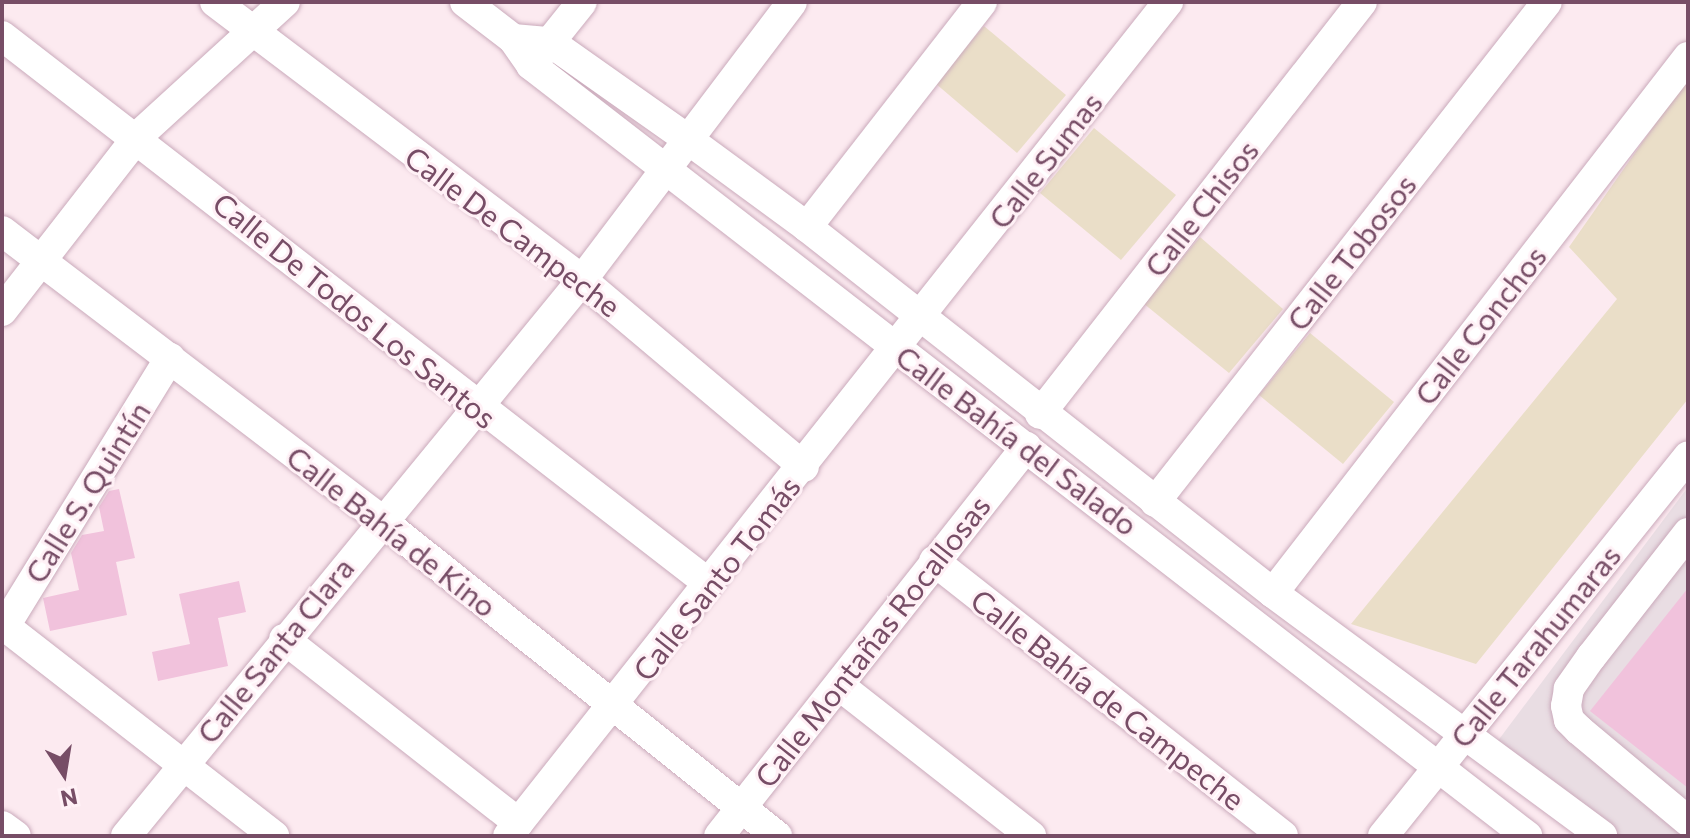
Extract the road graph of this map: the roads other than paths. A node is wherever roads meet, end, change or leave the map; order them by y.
1 (215, 2) edge
2 (285, 2) edge
3 (465, 2) edge
4 (582, 2) edge
5 (792, 2) edge
6 (982, 2) edge
7 (1168, 2) edge
8 (1362, 2) edge
9 (1547, 2) edge
10 (249, 32) junction
11 (2, 36) edge
12 (540, 54) junction
13 (1688, 57) edge
14 (138, 136) junction
15 (686, 138) junction
16 (669, 168) junction
17 (807, 227) junction
18 (2, 231) edge
19 (39, 260) junction
20 (582, 280) junction
21 (2, 311) edge
22 (921, 318) junction
23 (896, 348) junction
24 (170, 358) junction
25 (475, 406) junction
26 (1040, 414) junction
27 (1026, 447) junction
28 (1687, 458) edge
29 (804, 467) junction
30 (1155, 502) junction
31 (381, 520) junction
32 (1688, 533) edge
33 (934, 561) junction
34 (708, 583) junction
35 (1273, 593) junction
36 (3, 625) edge
37 (284, 639) junction
38 (840, 686) junction
39 (614, 707) junction
40 (1464, 734) junction
41 (180, 765) junction
42 (1440, 765) junction
43 (739, 808) junction
44 (1688, 821) edge
45 (2, 826) edge
46 (514, 830) edge
47 (16, 836) edge
48 (126, 836) edge
49 (274, 836) edge
50 (719, 836) edge
51 (777, 836) edge
52 (1031, 836) edge
53 (1283, 836) edge
54 (1383, 836) edge
55 (1527, 836) edge
56 (1602, 836) edge

1 - 10 street, Calle De Campeche
2 - 10 street
3 - 12 street
4 - 12 street
5 - 15 street, Calle Santa Clara
6 - 17 street
7 - 22 street, Calle Sumas
8 - 26 street, Calle Chisos
9 - 30 street, Calle Tobosos
10 - 14 street
10 - 20 street, Calle De Campeche
11 - 14 street, Calle De Todos Los Santos
12 - 15 street, Calle Bahía del Salado
12 - 16 street, Calle Bahía del Salado
13 - 35 street, Calle Conchos
14 - 19 street
14 - 25 street, Calle De Todos Los Santos
15 - 16 street, Calle Santa Clara
15 - 17 street, Calle Bahía del Salado
16 - 20 street, Calle Santa Clara
16 - 23 street, Calle Bahía del Salado
17 - 22 street, Calle Bahía del Salado
18 - 19 street, Calle Bahía de Kino
19 - 21 street
19 - 24 street, Calle Bahía de Kino
20 - 25 street, Calle Santa Clara
20 - 29 street, Calle De Campeche
22 - 23 street, Calle Santo Tomás
22 - 26 street, Calle Bahía del Salado
23 - 27 street, Calle Bahía del Salado
23 - 29 street, Calle Santo Tomás
24 - 31 street, Calle Bahía de Kino
24 - 36 street, Calle S. Quintín
25 - 31 street, Calle Santa Clara
25 - 34 street, Calle De Todos Los Santos
26 - 30 street, Calle Bahía del Salado
27 - 33 street, Calle Montañas Rocallosas
27 - 42 street, Calle Bahía del Salado
28 - 40 street, Calle Tarahumaras
29 - 34 street, Calle Santo Tomás
30 - 35 street, Calle Bahía del Salado
31 - 37 street, Calle Santa Clara
31 - 39 street, Calle Bahía de Kino
32 - 44 street
33 - 38 street, Calle Montañas Rocallosas
33 - 53 street, Calle Bahía de Campeche
34 - 39 street, Calle Santo Tomás
35 - 40 street, Calle Bahía del Salado
36 - 41 street
37 - 41 street, Calle Santa Clara
37 - 46 street
38 - 43 street, Calle Montañas Rocallosas
38 - 52 street
39 - 43 street, Calle Bahía de Kino
39 - 46 street, Calle Santo Tomás
40 - 42 street, Calle Tarahumaras
40 - 56 street, Calle Bahía del Salado
41 - 48 street, Calle Santa Clara
41 - 49 street
42 - 54 street, Calle Tarahumaras
42 - 55 street, Calle Bahía del Salado
43 - 50 street, Calle Montañas Rocallosas
43 - 51 street, Calle Bahía de Kino
45 - 47 street

